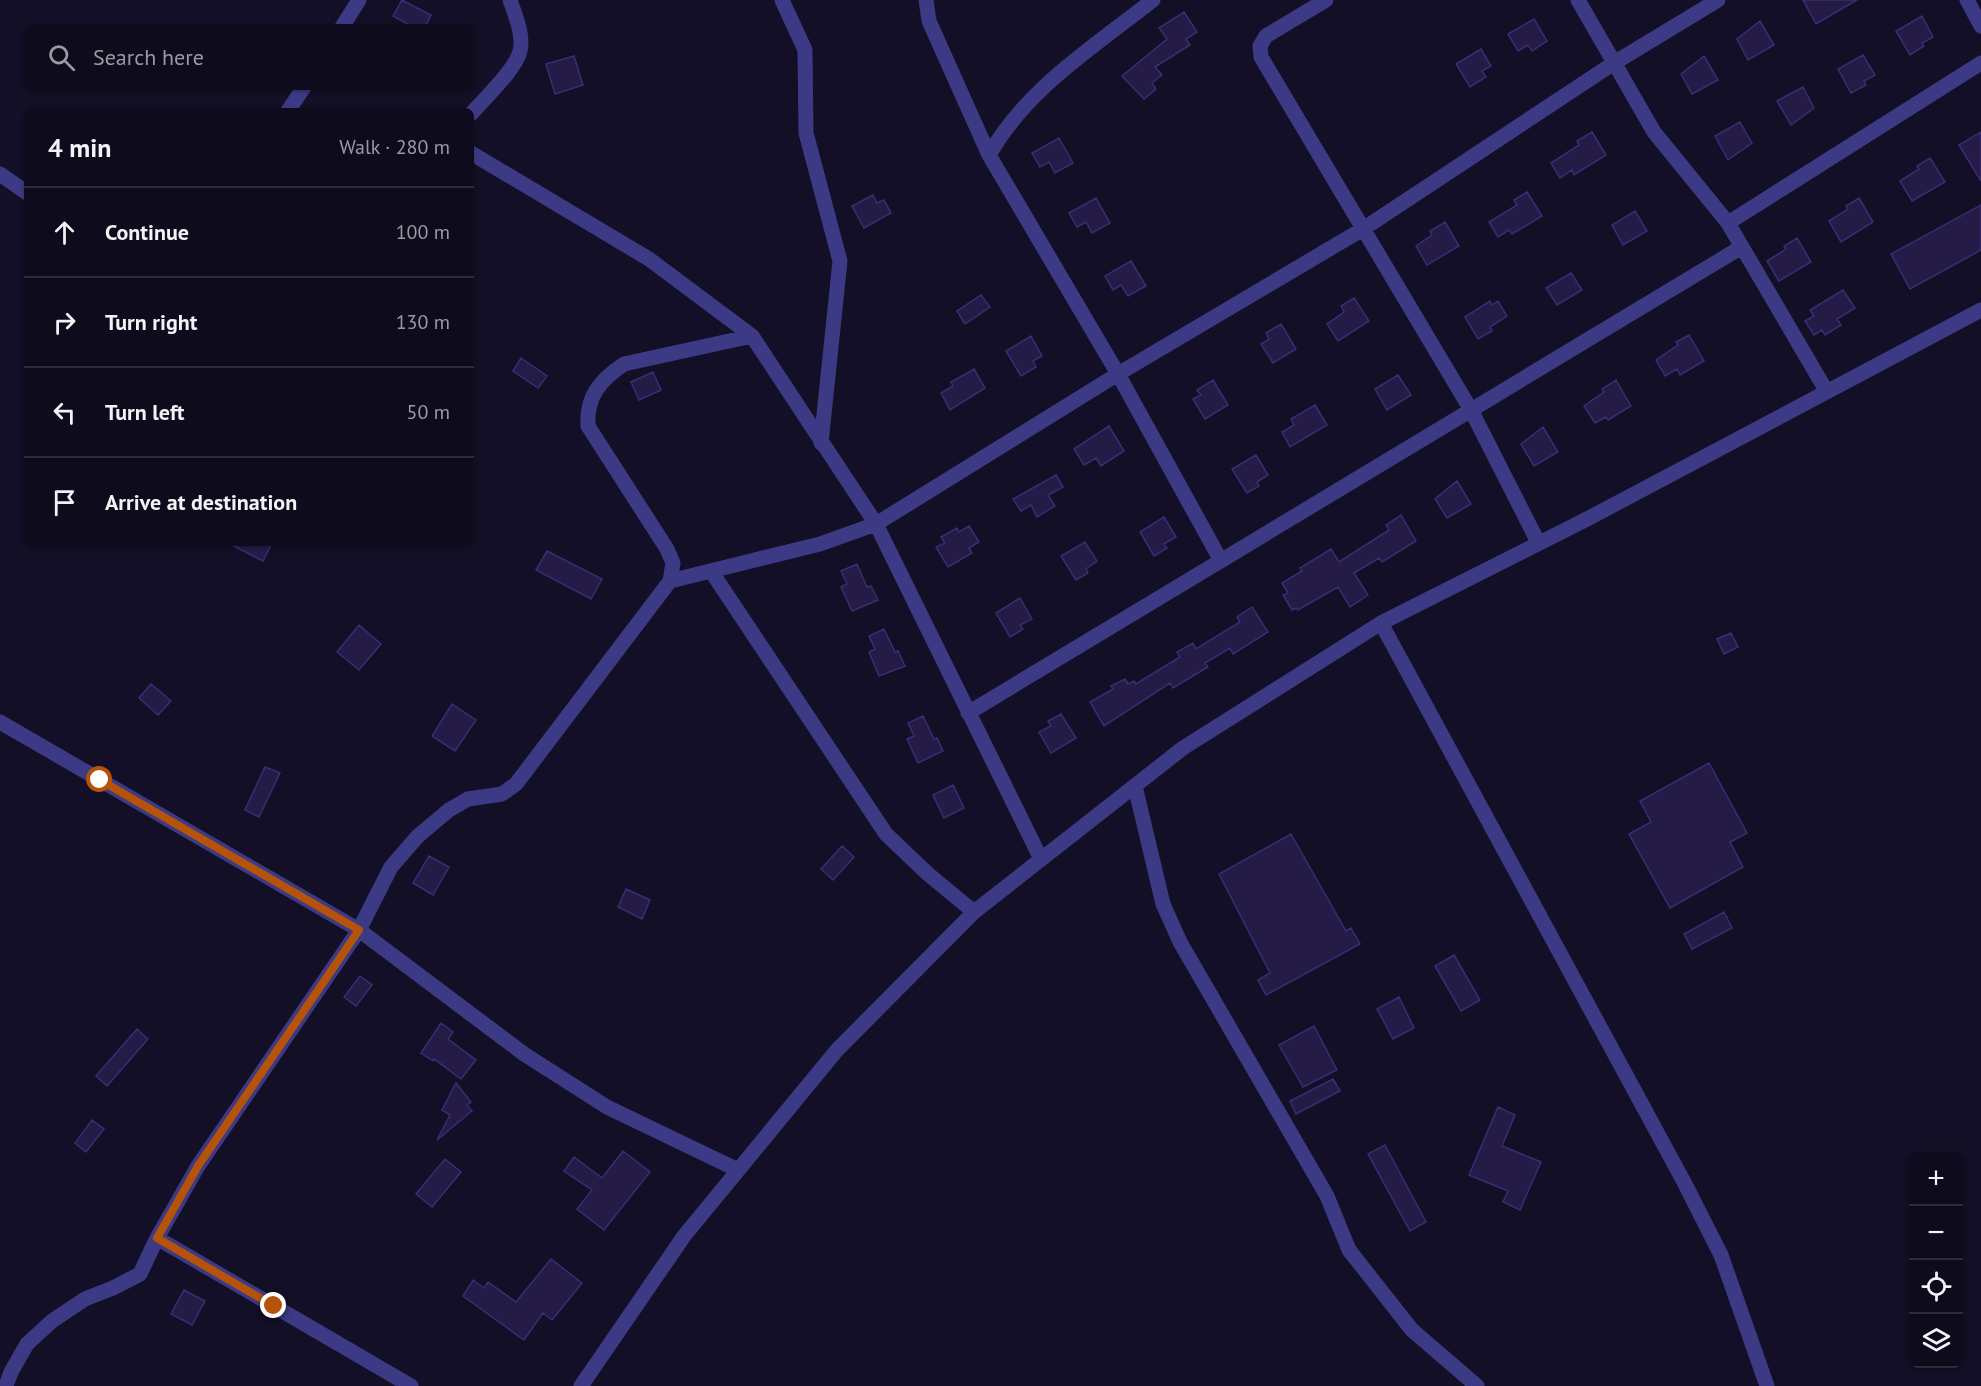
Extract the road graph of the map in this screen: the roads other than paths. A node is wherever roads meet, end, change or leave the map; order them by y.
1 (359, 0) edge
2 (510, 0) edge
3 (782, 0) edge
4 (926, 0) edge
5 (1153, 0) edge
6 (1326, 0) edge
7 (1578, 0) edge
8 (1718, 0) edge
9 (1967, 0) edge
10 (1136, 5) edge
11 (344, 24) edge
12 (1981, 26) edge
13 (1614, 63) junction
14 (1981, 63) edge
15 (302, 90) edge
16 (290, 108) edge
17 (474, 110) edge
18 (474, 155) edge
19 (989, 155) junction
20 (0, 174) edge
21 (24, 191) edge
22 (1728, 223) junction
23 (1363, 229) junction
24 (1740, 248) junction
25 (1981, 310) edge
26 (753, 336) junction
27 (1118, 374) junction
28 (1827, 392) junction
29 (1471, 410) junction
30 (821, 443) junction
31 (876, 524) junction
32 (1538, 542) junction
33 (1221, 559) junction
34 (711, 571) junction
35 (670, 581) junction
36 (1381, 622) junction
37 (968, 713) junction
38 (0, 722) edge
39 (1136, 786) junction
40 (1041, 859) junction
41 (975, 912) junction
42 (359, 930) junction
43 (738, 1170) junction
44 (157, 1238) junction
45 (390, 1382) edge
46 (6, 1386) edge
47 (411, 1386) edge
48 (581, 1386) edge
49 (1477, 1386) edge
50 (1767, 1386) edge

1 - 11 street
2 - 17 street
3 - 30 street
4 - 19 street
5 - 10 street
6 - 23 street
7 - 13 street
8 - 13 street
9 - 12 street
10 - 19 street
13 - 22 street
13 - 23 street
14 - 22 street
15 - 16 street
18 - 26 street
19 - 27 street
20 - 21 street
22 - 24 street
23 - 27 street
23 - 29 street
24 - 28 street
24 - 29 street
25 - 28 street
26 - 30 street
26 - 35 street
27 - 31 street
27 - 33 street
28 - 32 street
29 - 32 street
29 - 33 street
30 - 31 street
31 - 34 street
31 - 37 street
32 - 36 street
33 - 37 street
34 - 35 street
34 - 41 street
35 - 42 street
36 - 39 street
36 - 50 street
37 - 40 street
38 - 42 street
39 - 40 street
39 - 49 street
40 - 41 street
41 - 43 street
42 - 43 street
42 - 44 street
43 - 48 street
44 - 45 street
44 - 46 street
45 - 47 street

